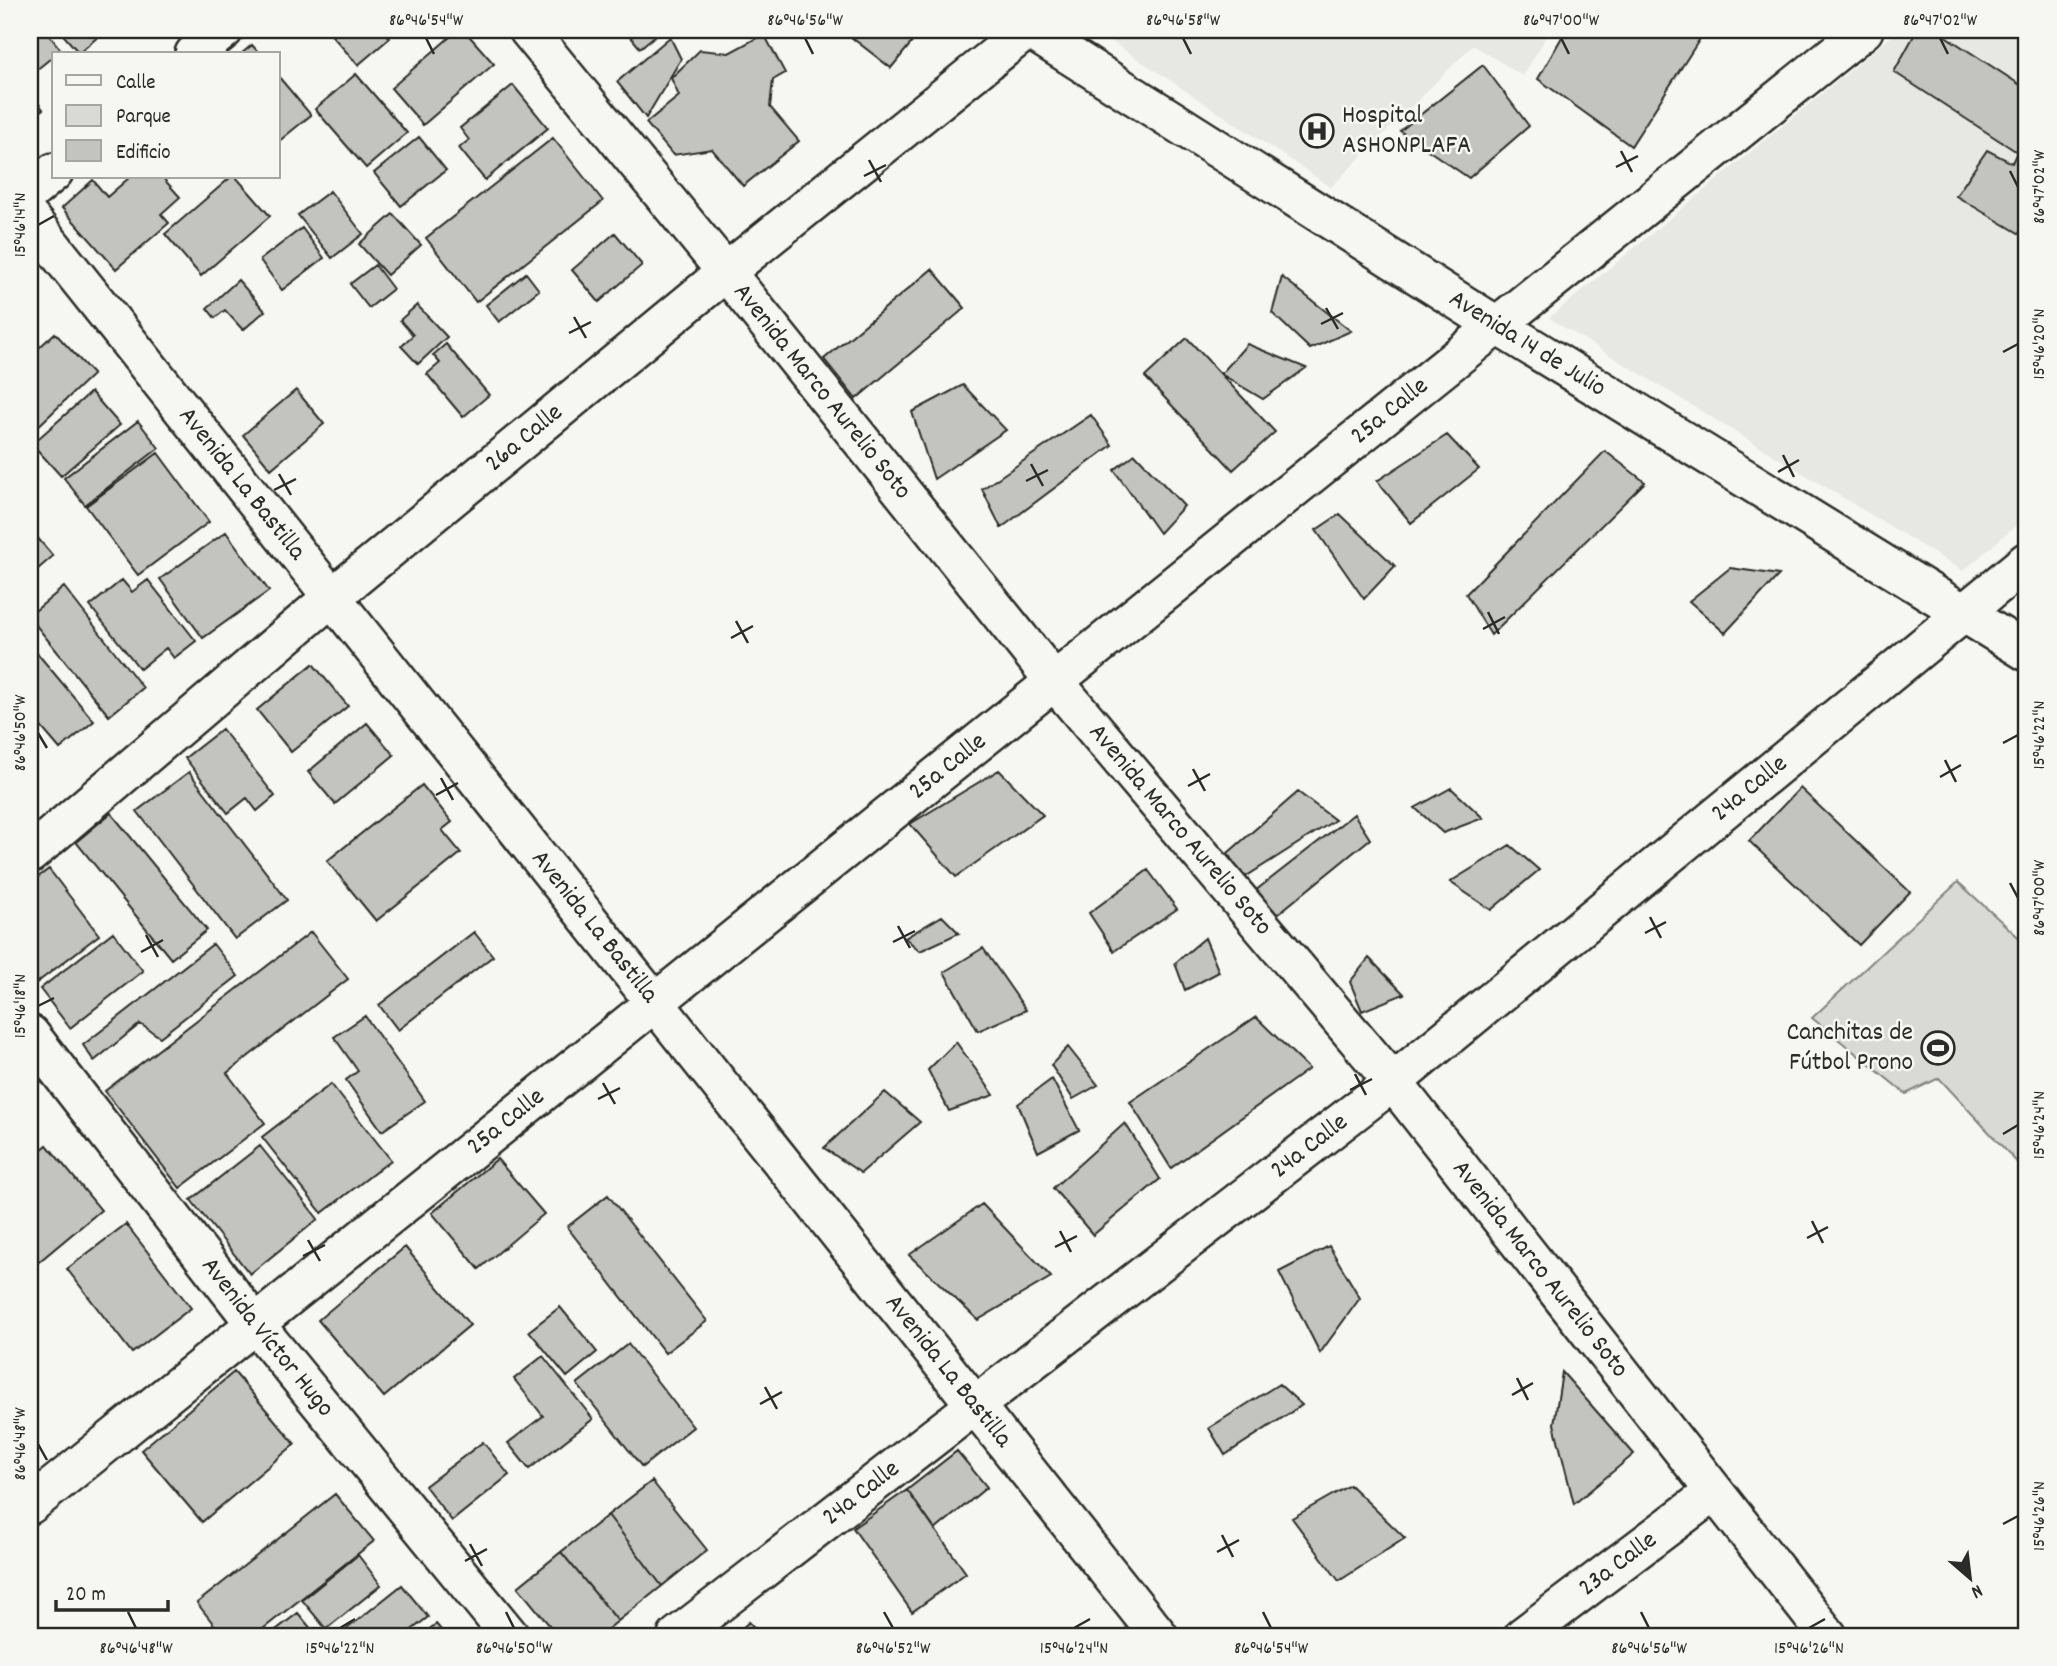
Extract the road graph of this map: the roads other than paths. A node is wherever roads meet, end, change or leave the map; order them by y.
1 (224, 30) edge
2 (528, 30) edge
3 (1028, 30) edge
4 (1864, 30) edge
5 (196, 52) edge
6 (52, 174) edge
7 (30, 192) edge
8 (30, 218) edge
9 (726, 272) junction
10 (1496, 326) junction
11 (2027, 561) edge
12 (332, 597) junction
13 (1965, 613) junction
14 (2027, 652) edge
15 (1054, 681) junction
16 (30, 854) edge
17 (654, 1003) junction
18 (30, 1034) edge
19 (1392, 1082) junction
20 (256, 1325) junction
21 (974, 1404) junction
22 (1714, 1492) junction
23 (30, 1505) edge
24 (510, 1636) edge
25 (677, 1636) edge
26 (1158, 1636) edge
27 (1523, 1636) edge
28 (1828, 1636) edge

1 - 5 street
2 - 9 street, Avenida Marco Aurelio Soto
3 - 9 street, 26a Calle
3 - 10 street, Avenida 14 de Julio
4 - 10 street, 25a Calle
6 - 7 street
8 - 12 street, Avenida La Bastilla
9 - 12 street, 26a Calle
9 - 15 street, Avenida Marco Aurelio Soto
10 - 13 street, Avenida 14 de Julio
10 - 15 street, 25a Calle
11 - 13 street, 24a Calle
12 - 16 street, 26a Calle
12 - 17 street, Avenida La Bastilla
13 - 14 street, Avenida 14 de Julio
13 - 19 street, 24a Calle
15 - 17 street, 25a Calle
15 - 19 street, Avenida Marco Aurelio Soto
17 - 20 street, 25a Calle
17 - 21 street, Avenida La Bastilla
18 - 20 street, Avenida Víctor Hugo
19 - 21 street, 24a Calle
19 - 22 street, Avenida Marco Aurelio Soto
20 - 23 street, 25a Calle
20 - 24 street, Avenida Víctor Hugo
21 - 25 street, 24a Calle
21 - 26 street, Avenida La Bastilla
22 - 27 street, 23a Calle
22 - 28 street, Avenida Marco Aurelio Soto

